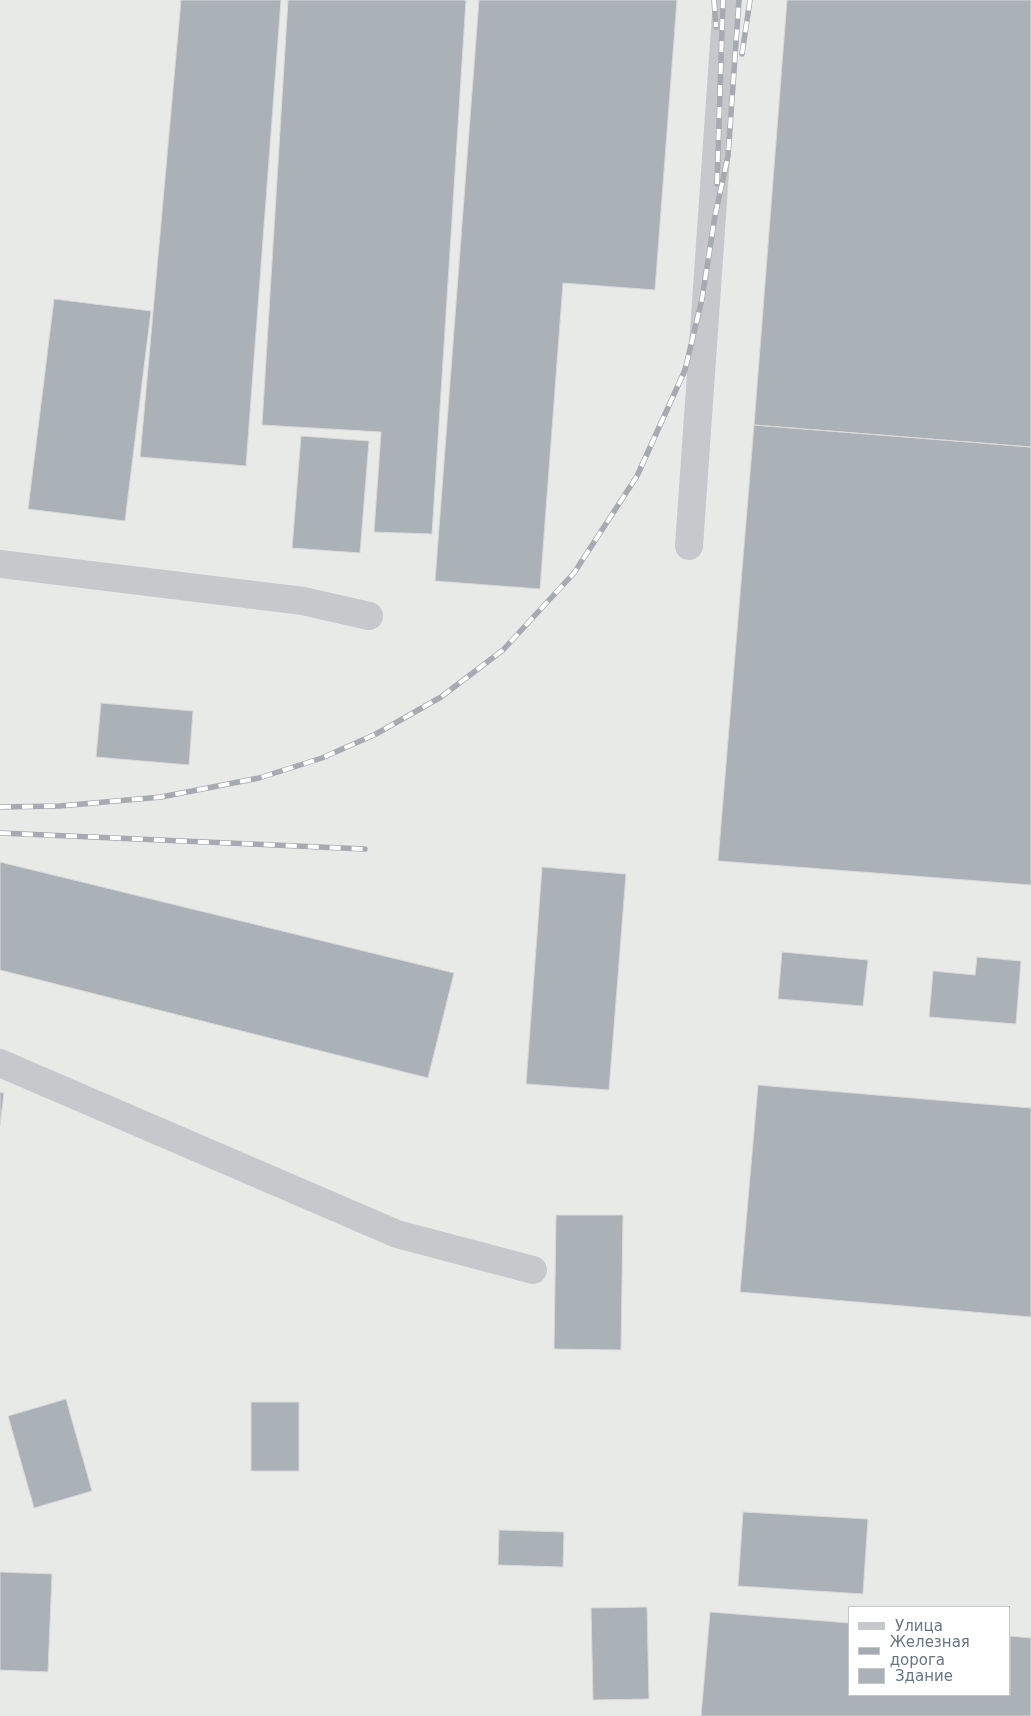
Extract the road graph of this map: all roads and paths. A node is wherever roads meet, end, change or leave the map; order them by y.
1 (727, 0) edge
2 (689, 546) dead end
3 (0, 564) edge
4 (369, 616) dead end
5 (0, 1063) edge
6 (533, 1270) dead end

1 - 2 lane
3 - 4 lane
5 - 6 lane

